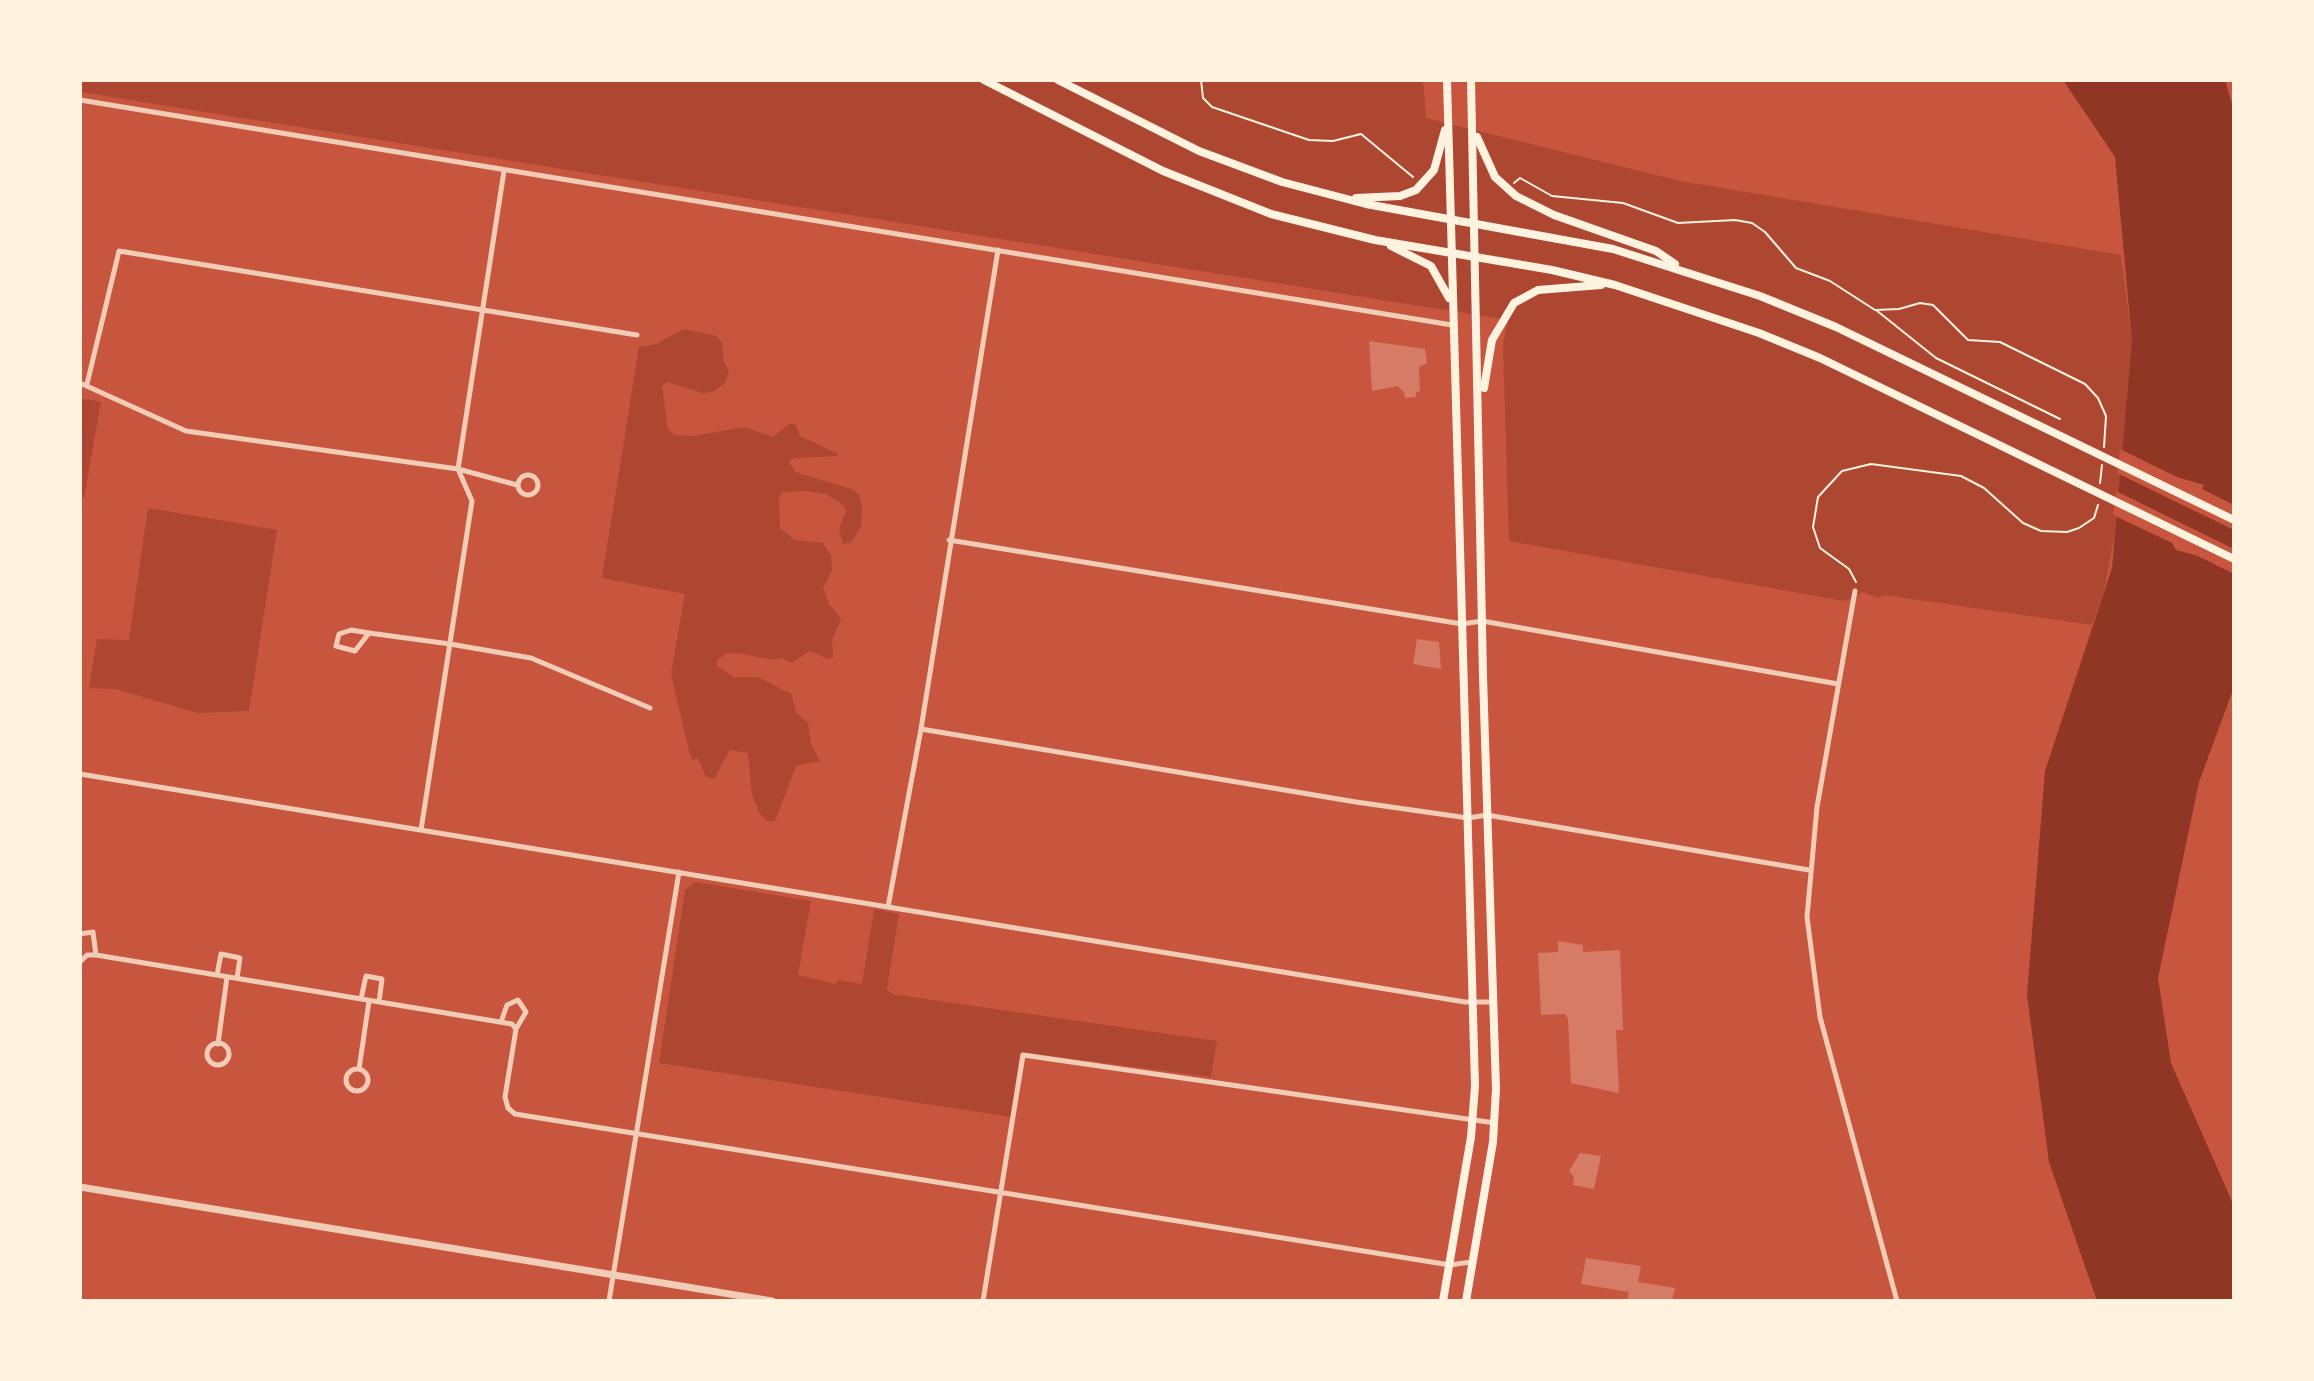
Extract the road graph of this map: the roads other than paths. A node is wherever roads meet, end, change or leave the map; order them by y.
1 (984, 80) edge
2 (1058, 80) edge
3 (1447, 80) edge
4 (1471, 80) edge
5 (80, 100) edge
6 (1448, 121) junction
7 (1474, 128) junction
8 (504, 171) junction
9 (1342, 198) junction
10 (1452, 218) junction
11 (1477, 222) junction
12 (1375, 240) junction
13 (998, 250) junction
14 (1453, 253) junction
15 (1476, 257) junction
16 (1682, 269) junction
17 (1615, 285) junction
18 (1450, 304) junction
19 (483, 309) junction
20 (1452, 325) junction
21 (637, 335) dead end
22 (83, 383) edge
23 (1481, 409) junction
24 (458, 469) junction
25 (517, 485) junction
26 (2234, 520) edge
27 (949, 540) junction
28 (2234, 559) edge
29 (1855, 591) road end
30 (1482, 621) junction
31 (1462, 624) junction
32 (369, 633) junction
33 (450, 644) junction
34 (1838, 684) junction
35 (650, 708) dead end
36 (921, 729) junction
37 (80, 774) edge
38 (1487, 815) junction
39 (1468, 818) junction
40 (421, 830) junction
41 (1809, 870) junction
42 (679, 872) junction
43 (888, 907) junction
44 (80, 934) edge
45 (96, 955) junction
46 (80, 960) edge
47 (217, 975) junction
48 (227, 977) junction
49 (237, 978) junction
50 (361, 999) junction
51 (369, 1001) junction
52 (379, 1002) junction
53 (1474, 1002) junction
54 (1493, 1002) junction
55 (501, 1022) junction
56 (516, 1029) junction
57 (218, 1044) junction
58 (359, 1069) junction
59 (1473, 1120) junction
60 (1495, 1123) junction
61 (636, 1134) junction
62 (80, 1187) edge
63 (1003, 1192) junction
64 (1471, 1262) junction
65 (1450, 1265) junction
66 (613, 1274) junction
67 (609, 1301) edge
68 (772, 1301) edge
69 (983, 1301) edge
70 (1443, 1301) edge
71 (1466, 1301) edge
72 (1897, 1301) edge

1 - 12 main road
2 - 9 main road
3 - 6 main road
4 - 7 main road
5 - 8 street
6 - 9 main road
6 - 10 main road
7 - 11 main road
7 - 16 main road
8 - 13 street
8 - 19 street
9 - 10 main road
10 - 11 main road
10 - 14 main road
11 - 15 main road
11 - 16 main road
12 - 14 main road
12 - 18 main road
13 - 20 street
13 - 27 street
14 - 15 main road
14 - 18 main road
15 - 17 main road
15 - 23 main road
16 - 26 main road
17 - 23 main road
17 - 28 main road
18 - 20 main road
19 - 21 street
19 - 22 street
19 - 24 street
20 - 31 main road
22 - 24 street
23 - 30 main road
24 - 25 street
24 - 33 street
25 - 25 street
27 - 31 street
27 - 36 street
29 - 34 street
30 - 31 street
30 - 34 street
30 - 38 main road
31 - 39 main road
32 - 32 street
32 - 33 street
33 - 35 street
33 - 40 street
34 - 41 street
36 - 39 street
36 - 43 street
37 - 40 street
38 - 39 street
38 - 41 street
38 - 54 main road
39 - 53 main road
40 - 42 street
41 - 72 street
42 - 43 street
42 - 61 street
43 - 53 street
44 - 45 street
45 - 46 street
45 - 47 street
47 - 48 street
47 - 49 street
48 - 49 street
48 - 57 street
49 - 50 street
50 - 51 street
50 - 52 street
51 - 52 street
51 - 58 street
52 - 55 street
53 - 54 street
53 - 59 main road
54 - 60 main road
55 - 56 street
55 - 56 street
56 - 61 street
57 - 57 street
58 - 58 street
59 - 60 street
59 - 63 street
59 - 65 main road
60 - 64 main road
61 - 63 street
61 - 66 street
62 - 66 street
63 - 65 street
63 - 69 street
64 - 65 street
64 - 71 main road
65 - 70 main road
66 - 67 street
66 - 68 street

